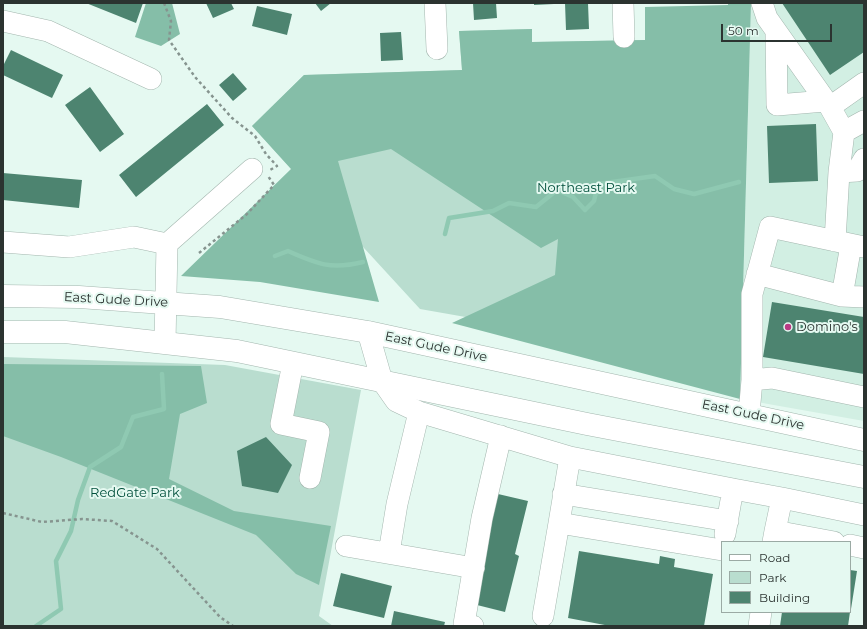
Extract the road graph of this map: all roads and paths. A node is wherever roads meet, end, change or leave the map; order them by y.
1 (164, 3) edge
2 (435, 3) edge
3 (623, 3) edge
4 (762, 3) edge
5 (3, 21) edge
6 (776, 31) junction
7 (624, 37) dead end
8 (436, 50) dead end
9 (151, 79) dead end
10 (864, 83) edge
11 (828, 104) junction
12 (864, 121) edge
13 (844, 132) junction
14 (864, 159) edge
15 (252, 169) dead end
16 (839, 172) junction
17 (3, 242) edge
18 (167, 244) junction
19 (850, 244) edge
20 (199, 253) dead end
21 (757, 274) junction
22 (3, 296) edge
23 (842, 296) junction
24 (864, 297) edge
25 (166, 303) junction
26 (3, 332) edge
27 (368, 332) junction
28 (165, 343) junction
29 (293, 363) junction
30 (752, 380) junction
31 (382, 381) junction
32 (864, 397) edge
33 (419, 412) junction
34 (749, 414) junction
35 (501, 436) junction
36 (864, 440) edge
37 (570, 457) junction
38 (864, 477) edge
39 (310, 478) dead end
40 (733, 489) junction
41 (563, 494) junction
42 (782, 498) junction
43 (3, 513) edge
44 (864, 515) edge
45 (728, 521) junction
46 (559, 523) junction
47 (774, 536) edge
48 (723, 541) edge
49 (824, 541) edge
50 (851, 545) edge
51 (346, 546) dead end
52 (864, 548) edge
53 (721, 550) edge
54 (389, 553) junction
55 (474, 568) junction
56 (761, 613) edge
57 (543, 616) dead end
58 (233, 626) edge
59 (473, 626) edge
60 (759, 626) edge

1 - 20 path
2 - 8 street
3 - 7 street
4 - 6 street
5 - 9 street
6 - 11 street
6 - 11 street
10 - 11 street
11 - 13 street
12 - 13 street
13 - 16 street
14 - 16 street
15 - 18 street
16 - 19 street
17 - 18 street
18 - 25 street
19 - 21 street
19 - 23 street
21 - 23 street
21 - 30 street
22 - 25 main road, East Gude Drive
23 - 24 street
25 - 27 main road, East Gude Drive
25 - 28 street
26 - 28 main road
27 - 31 street
27 - 34 main road, East Gude Drive
28 - 29 main road
29 - 31 main road
29 - 39 street
30 - 32 street
30 - 34 street
31 - 33 street
31 - 38 main road
33 - 35 street
33 - 54 street
34 - 36 main road, East Gude Drive
35 - 37 street
35 - 55 street
37 - 40 street
37 - 41 street
40 - 42 street
40 - 45 street
41 - 45 street
41 - 46 street
42 - 44 street
42 - 47 street
43 - 58 path
45 - 48 street
46 - 53 street
46 - 57 street
47 - 49 street
50 - 52 street
51 - 54 street
54 - 55 street
55 - 59 street
56 - 60 street

